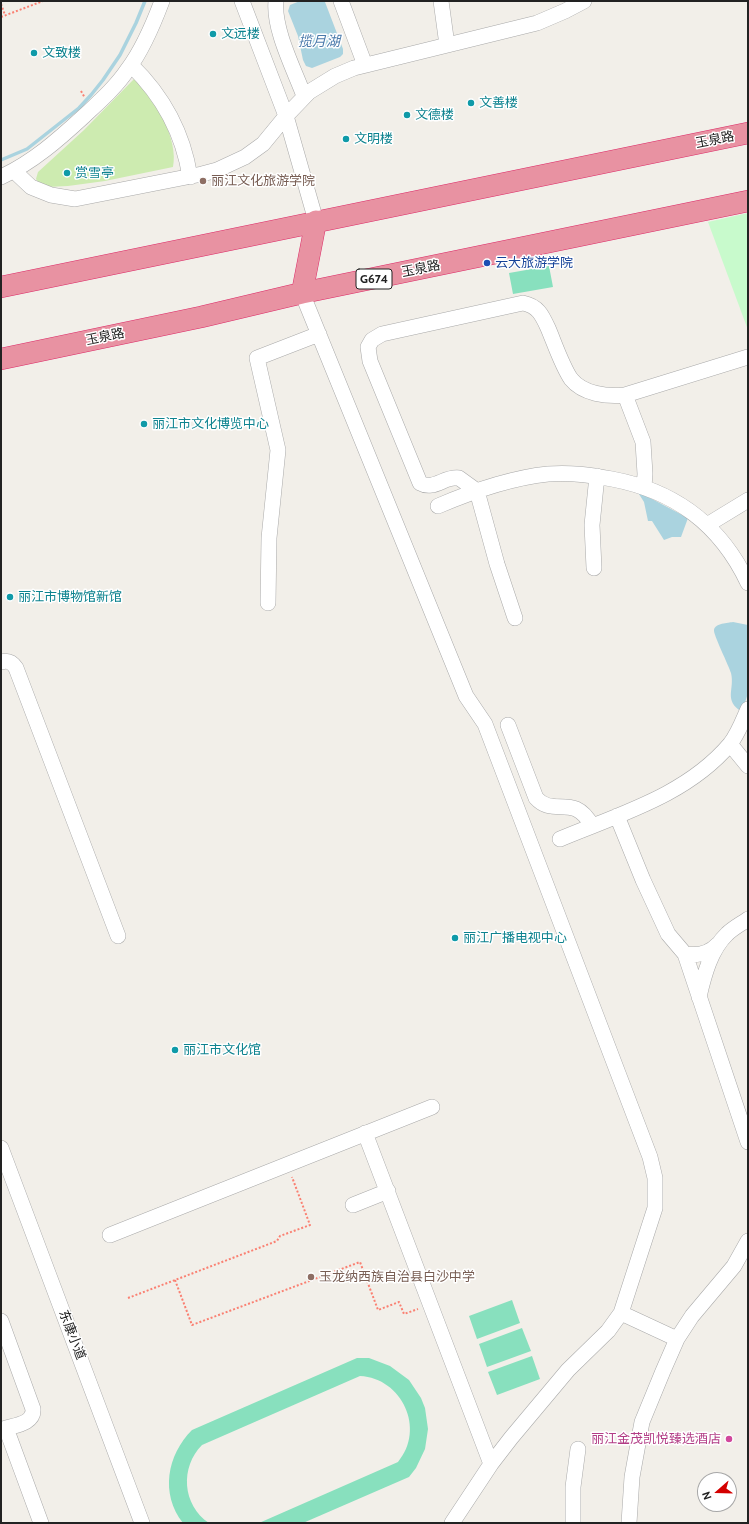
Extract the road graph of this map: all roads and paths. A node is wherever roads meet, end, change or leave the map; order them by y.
1 (43, 1) edge
2 (162, 1) edge
3 (242, 1) edge
4 (276, 1) edge
5 (341, 1) edge
6 (441, 1) edge
7 (584, 1) edge
8 (1, 4) edge
9 (5, 15) junction
10 (1, 17) edge
11 (447, 45) junction
12 (131, 65) junction
13 (365, 65) junction
14 (304, 96) junction
15 (286, 116) junction
16 (748, 133) edge
17 (7, 174) edge
18 (190, 177) junction
19 (748, 201) edge
20 (316, 221) junction
21 (1, 287) edge
22 (302, 293) junction
23 (319, 334) junction
24 (748, 357) edge
25 (1, 359) edge
26 (625, 395) junction
27 (597, 476) junction
28 (644, 487) junction
29 (477, 491) junction
30 (748, 500) edge
31 (438, 506) dead end
32 (707, 525) junction
33 (594, 568) dead end
34 (748, 583) edge
35 (268, 603) dead end
36 (515, 618) dead end
37 (1, 662) edge
38 (748, 708) edge
39 (508, 725) dead end
40 (730, 744) junction
41 (748, 766) edge
42 (617, 816) junction
43 (592, 826) junction
44 (560, 839) dead end
45 (748, 919) edge
46 (118, 936) dead end
47 (719, 944) junction
48 (685, 954) junction
49 (699, 997) junction
50 (432, 1107) dead end
51 (365, 1133) junction
52 (748, 1142) edge
53 (1, 1148) edge
54 (287, 1164) junction
55 (388, 1192) junction
56 (353, 1205) dead end
57 (110, 1235) dead end
58 (748, 1241) edge
59 (174, 1280) junction
60 (128, 1298) dead end
61 (430, 1304) junction
62 (622, 1313) junction
63 (1, 1321) edge
64 (677, 1339) junction
65 (4, 1429) edge
66 (578, 1449) dead end
67 (491, 1464) junction
68 (41, 1523) edge
69 (142, 1523) edge
70 (452, 1523) edge
71 (573, 1523) edge
72 (629, 1523) edge

1 - 9 path
2 - 12 street
3 - 15 street
4 - 14 street
5 - 13 street
6 - 11 street
7 - 11 street
8 - 9 path
9 - 10 path
11 - 13 street
12 - 17 street
12 - 18 street
13 - 14 street
14 - 15 street
15 - 18 street
15 - 20 street
16 - 20 highway, 玉泉路
17 - 18 street
19 - 22 highway, 玉泉路 / G674
20 - 21 highway, 玉泉路
20 - 22 highway
22 - 23 street
22 - 25 highway, 玉泉路 / G674
23 - 35 street
23 - 62 street
24 - 26 street
26 - 28 street
26 - 29 street
27 - 28 street
27 - 29 street
27 - 33 street
28 - 32 street
29 - 31 street
29 - 36 street
30 - 32 street
32 - 34 street
37 - 46 street
38 - 40 street
39 - 43 street
40 - 41 street
40 - 42 street
42 - 43 street
42 - 48 street
43 - 44 street
45 - 47 street
47 - 48 street
47 - 49 street
48 - 49 street
49 - 52 street
50 - 51 street
51 - 54 street
51 - 55 street
53 - 69 street, 东康小道
54 - 57 street
54 - 59 path
55 - 56 street
55 - 61 street
58 - 64 street
59 - 60 path
59 - 61 path
61 - 67 street
62 - 64 street
62 - 67 street
63 - 65 street
64 - 72 street
65 - 68 street
66 - 71 street
67 - 70 street

